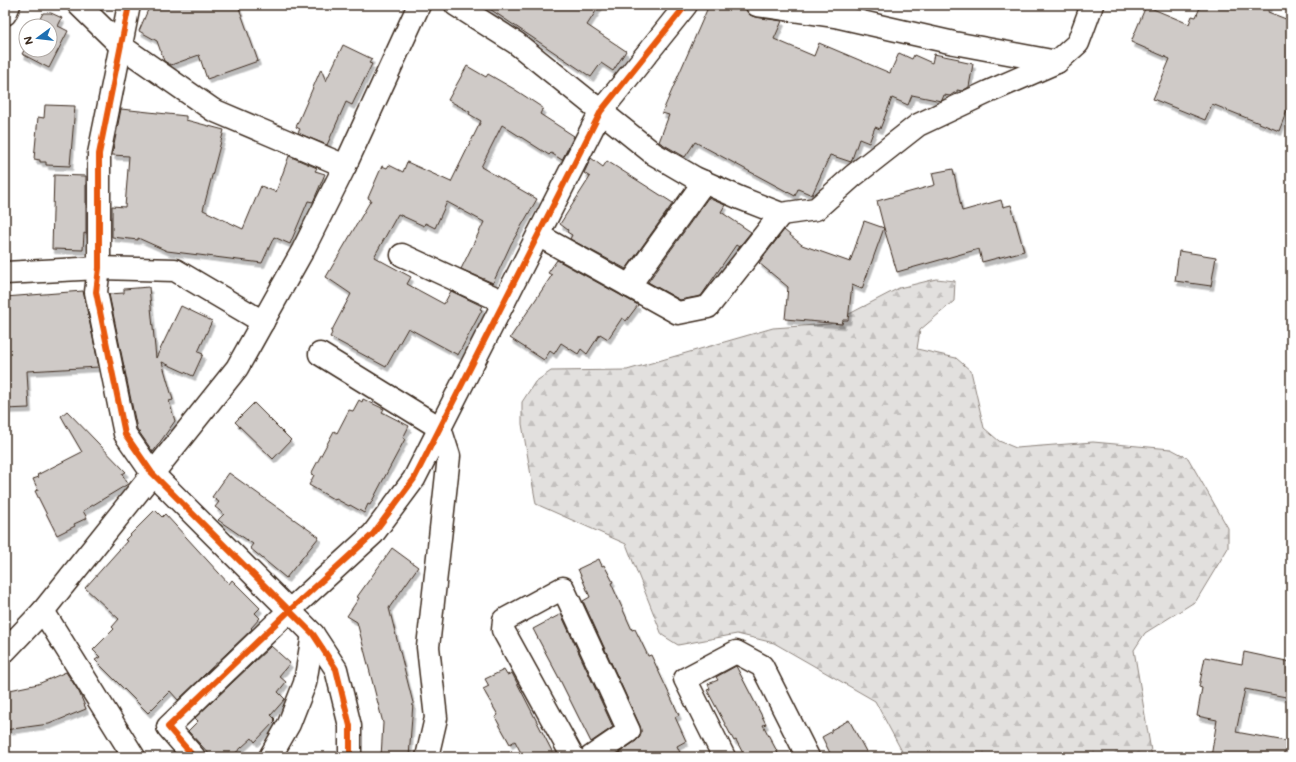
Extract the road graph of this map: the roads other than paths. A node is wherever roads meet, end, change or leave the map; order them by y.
1 (10, 5) edge
2 (78, 5) edge
3 (129, 5) edge
4 (419, 5) edge
5 (456, 5) edge
6 (686, 5) edge
7 (757, 5) edge
8 (1092, 5) edge
9 (837, 11) edge
10 (5, 14) edge
11 (121, 46) junction
12 (1057, 62) junction
13 (601, 111) junction
14 (345, 166) junction
15 (704, 182) junction
16 (781, 214) junction
17 (538, 234) junction
18 (402, 255) dead end
19 (99, 268) junction
20 (5, 273) edge
21 (629, 286) junction
22 (504, 302) junction
23 (263, 322) junction
24 (320, 354) dead end
25 (440, 428) junction
26 (152, 473) junction
27 (290, 610) junction
28 (43, 611) junction
29 (313, 634) junction
30 (5, 651) edge
31 (134, 757) edge
32 (194, 757) edge
33 (270, 757) edge
34 (350, 757) edge
35 (427, 757) edge
36 (573, 757) edge
37 (591, 757) edge
38 (724, 757) edge
39 (808, 757) edge

1 - 10 street
2 - 11 street
3 - 11 street
4 - 14 street
5 - 13 street
6 - 13 street
7 - 9 street
8 - 12 street
9 - 12 street
11 - 14 street
11 - 19 street
12 - 16 street
13 - 15 street
13 - 17 street
14 - 23 street
15 - 16 street
15 - 21 street
16 - 21 street
17 - 21 street
17 - 22 street
18 - 22 street
19 - 20 street
19 - 23 street
19 - 26 street
22 - 25 street
23 - 26 street
24 - 25 street
25 - 27 street
25 - 35 street
26 - 27 street
26 - 28 street
27 - 29 street
27 - 32 street
28 - 30 street
28 - 31 street
29 - 33 street
29 - 34 street
36 - 37 street
38 - 39 street

